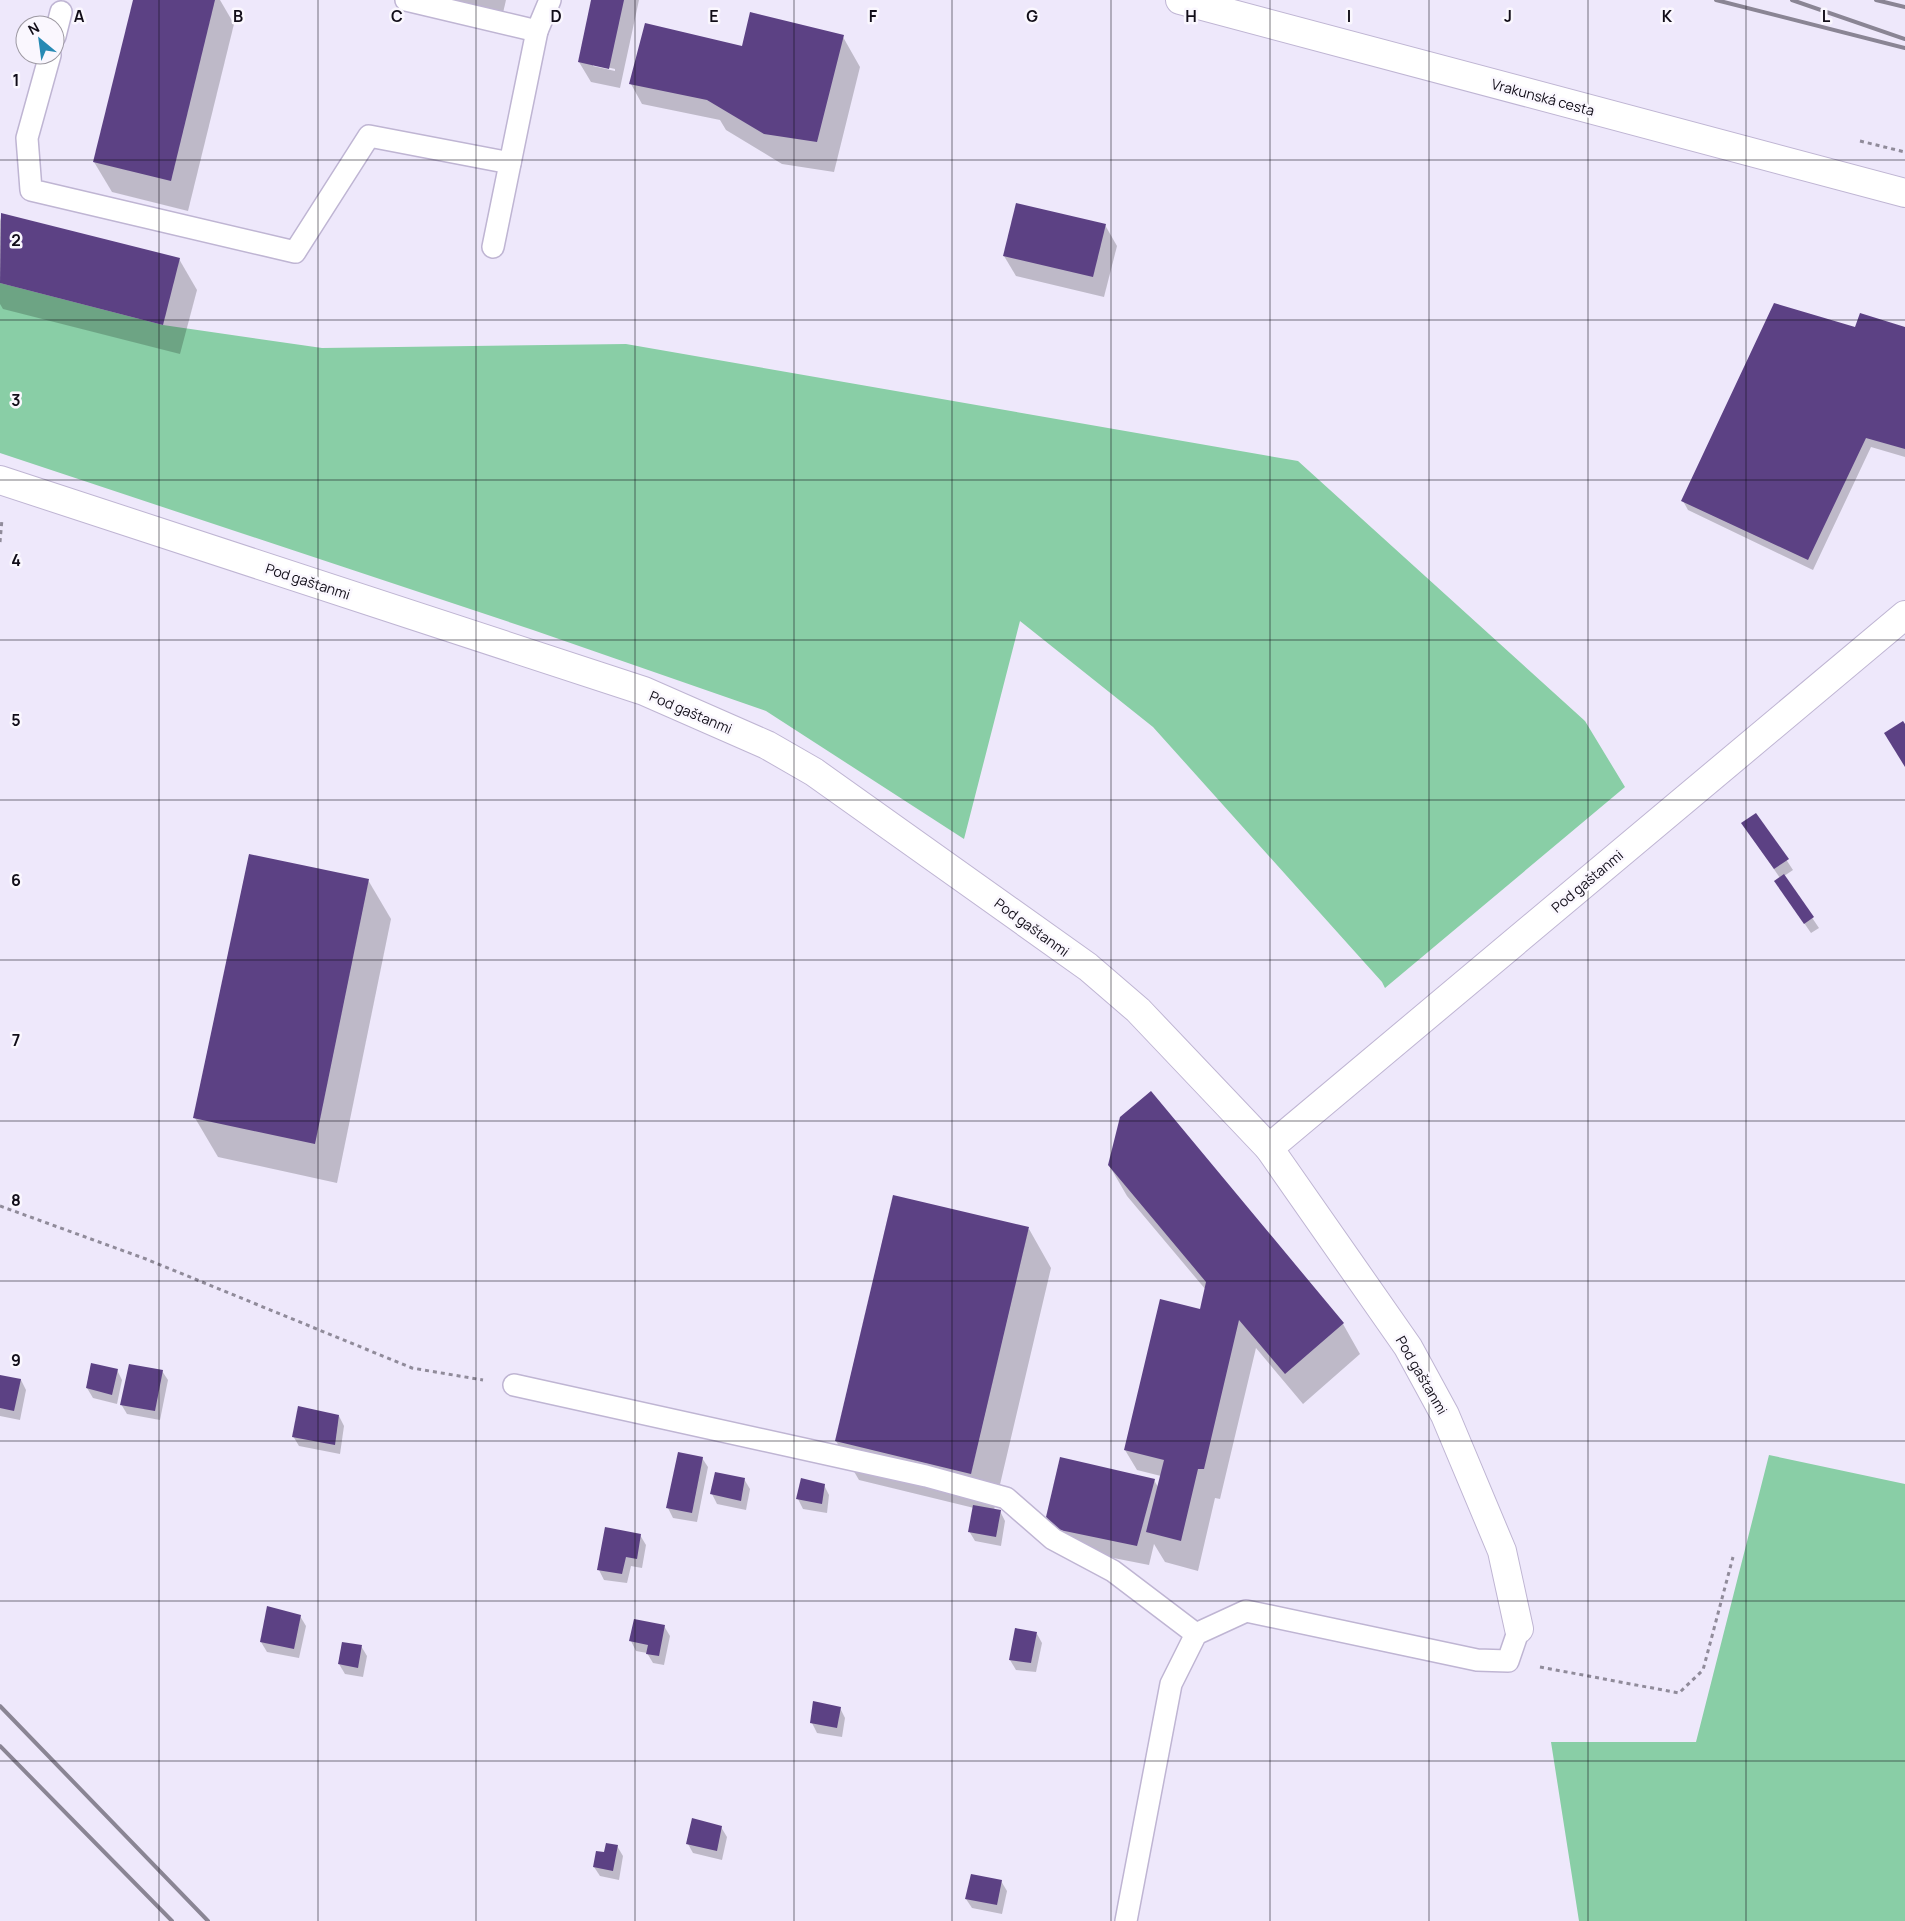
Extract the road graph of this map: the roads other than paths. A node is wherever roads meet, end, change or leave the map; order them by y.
1 (406, 0) edge
2 (550, 0) edge
3 (1180, 0) edge
4 (62, 12) dead end
5 (61, 15) edge
6 (537, 31) junction
7 (47, 65) edge
8 (510, 163) junction
9 (1905, 193) edge
10 (493, 247) dead end
11 (0, 480) edge
12 (1905, 615) edge
13 (1269, 1148) junction
14 (514, 1386) road end
15 (1519, 1629) joint
16 (1196, 1634) junction
17 (1126, 1921) edge

1 - 6 lane
2 - 6 lane
3 - 9 street, Vrakunská cesta
4 - 5 lane
6 - 8 lane
7 - 8 lane
8 - 10 lane
11 - 13 street, Pod gaštanmi
12 - 13 street, Pod gaštanmi
13 - 15 street, Pod gaštanmi
14 - 16 lane
15 - 16 lane
16 - 17 lane

